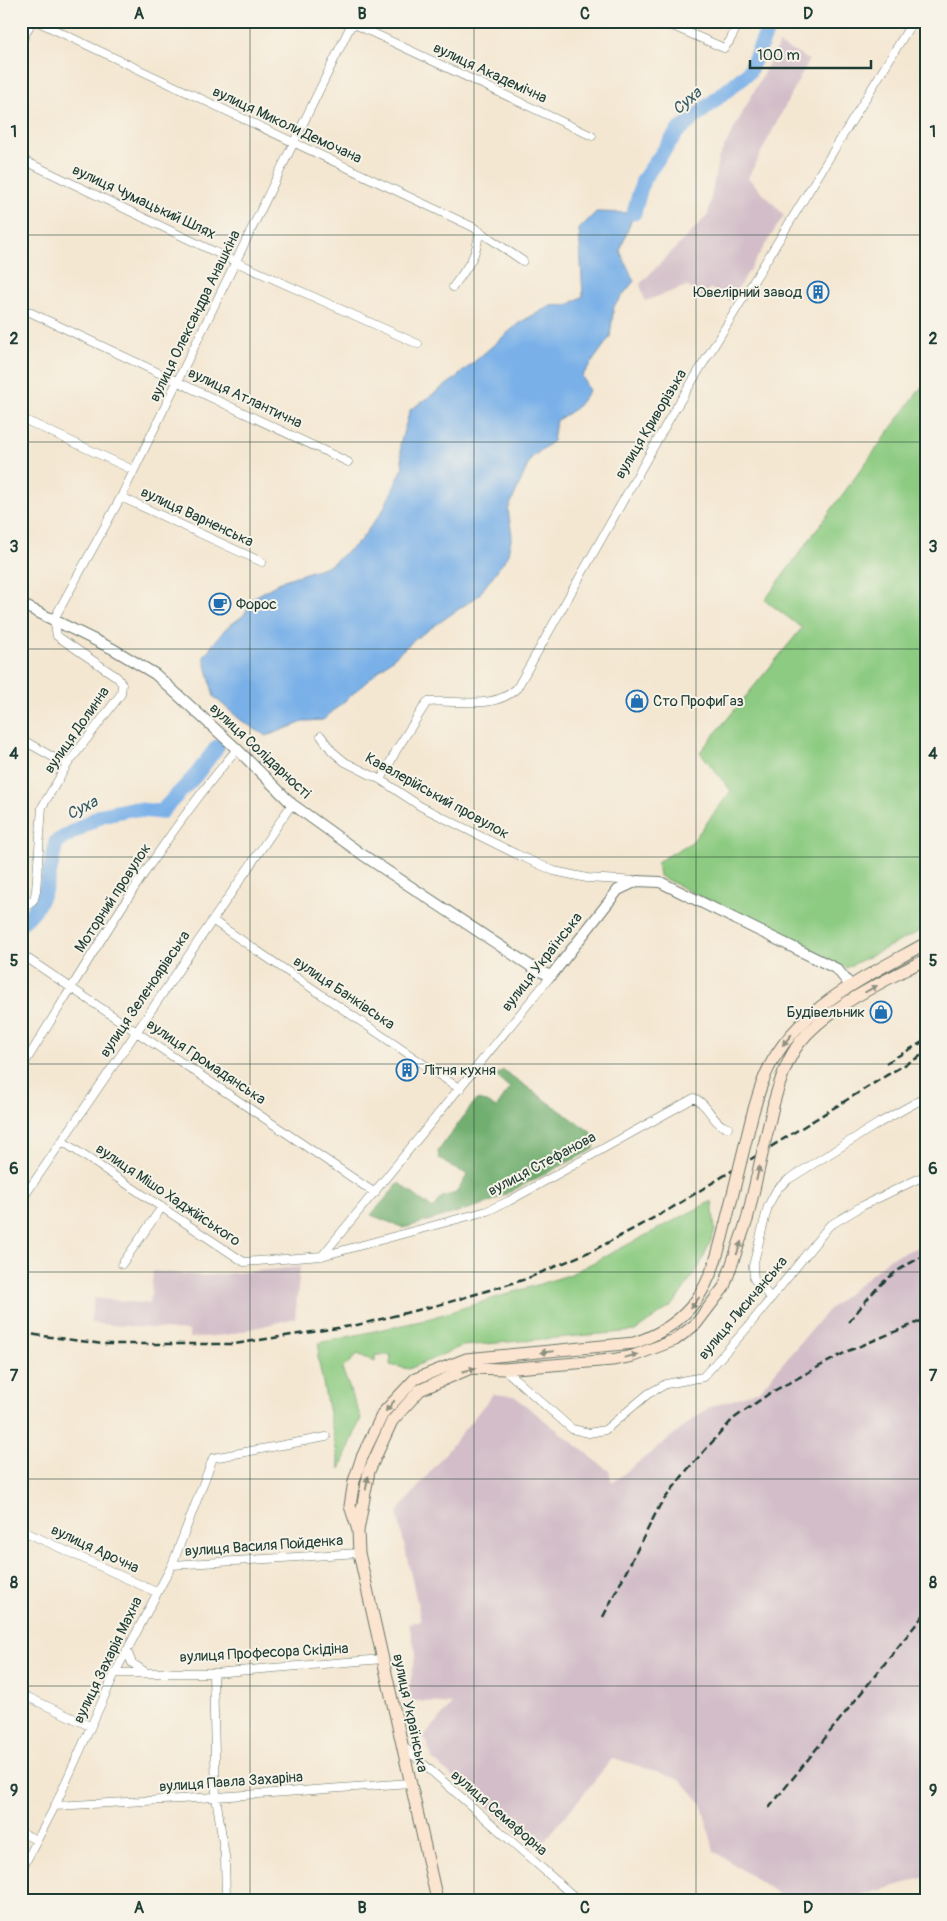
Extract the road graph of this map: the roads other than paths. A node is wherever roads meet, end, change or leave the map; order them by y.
1 (32, 21) edge
2 (36, 21) edge
3 (660, 21) edge
4 (740, 21) edge
5 (913, 21) edge
6 (352, 22) edge
7 (21, 43) edge
8 (592, 136) dead end
9 (293, 143) junction
10 (21, 159) edge
11 (479, 231) junction
12 (523, 261) dead end
13 (236, 262) junction
14 (453, 287) dead end
15 (21, 308) edge
16 (418, 344) dead end
17 (178, 383) junction
18 (21, 418) edge
19 (348, 462) dead end
20 (133, 470) junction
21 (121, 497) junction
22 (262, 562) dead end
23 (21, 604) edge
24 (54, 618) junction
25 (321, 736) dead end
26 (21, 739) edge
27 (237, 749) junction
28 (67, 765) junction
29 (381, 780) junction
30 (292, 804) junction
31 (637, 881) junction
32 (21, 913) edge
33 (212, 920) junction
34 (926, 943) edge
35 (21, 954) edge
36 (926, 959) edge
37 (551, 976) junction
38 (850, 986) junction
39 (72, 987) junction
40 (853, 999) junction
41 (136, 1031) junction
42 (21, 1069) edge
43 (460, 1089) junction
44 (926, 1097) edge
45 (728, 1128) dead end
46 (62, 1141) junction
47 (926, 1175) edge
48 (375, 1193) junction
49 (21, 1201) edge
50 (162, 1207) junction
51 (322, 1256) junction
52 (122, 1264) dead end
53 (771, 1298) junction
54 (504, 1368) junction
55 (326, 1437) dead end
56 (21, 1530) edge
57 (358, 1531) junction
58 (359, 1553) junction
59 (172, 1565) junction
60 (156, 1592) junction
61 (127, 1650) junction
62 (384, 1659) junction
63 (146, 1672) junction
64 (115, 1673) junction
65 (213, 1673) junction
66 (21, 1694) edge
67 (90, 1726) junction
68 (402, 1746) junction
69 (410, 1783) junction
70 (216, 1797) junction
71 (55, 1806) junction
72 (21, 1833) edge
73 (37, 1840) junction
74 (21, 1871) edge
75 (226, 1900) edge
76 (437, 1900) edge
77 (578, 1900) edge

1 - 7 street
2 - 9 street, вулиця Миколи Демочана
3 - 4 street
5 - 29 street, вулиця Криворізька
6 - 8 street, вулиця Академічна
6 - 9 street, вулиця Олександра Анашкіна
9 - 11 street, вулиця Миколи Демочана
9 - 13 street, вулиця Олександра Анашкіна
10 - 13 street, вулиця Чумацький Шлях
11 - 12 street, вулиця Миколи Демочана
11 - 14 street
13 - 16 street, вулиця Чумацький Шлях
13 - 17 street, вулиця Олександра Анашкіна
15 - 17 street, вулиця Атлантична
17 - 19 street, вулиця Атлантична
17 - 20 street, вулиця Олександра Анашкіна
18 - 20 street, вулиця Варненська
20 - 21 street, вулиця Олександра Анашкіна
21 - 22 street, вулиця Варненська
21 - 24 street, вулиця Олександра Анашкіна
23 - 24 street, вулиця Солідарності
24 - 27 street, вулиця Солідарності
24 - 28 street, вулиця Долинна
25 - 29 street, Кавалерійський провулок
26 - 28 street
27 - 30 street, вулиця Солідарності
27 - 39 street, Моторний провулок
28 - 32 street, вулиця Долинна
29 - 31 street, Кавалерійський провулок
30 - 33 street, вулиця Зеленоярівська
30 - 37 street, вулиця Солідарності
31 - 37 street, вулиця Українська
31 - 38 street
33 - 41 street, вулиця Зеленоярівська
33 - 43 street, вулиця Банківська
34 - 38 main road
35 - 39 street, вулиця Громадянська
40 -> 36 main road
37 - 43 street, вулиця Українська
38 - 40 main road
38 -> 57 main road, вулиця Українська, bridge
39 - 41 street, вулиця Громадянська
39 - 42 street, Моторний провулок
54 -> 40 main road, вулиця Українська, bridge
41 - 46 street, вулиця Зеленоярівська
41 - 48 street, вулиця Громадянська
43 - 48 street, вулиця Українська
44 - 53 street
45 - 51 street, вулиця Стефанова
46 - 49 street, вулиця Зеленоярівська
46 - 50 street, вулиця Мішо Хаджійського
47 - 53 street, вулиця Лисичанська
48 - 51 street, вулиця Українська
50 - 51 street, вулиця Мішо Хаджійського
50 - 52 street
53 - 54 street, вулиця Лисичанська
57 -> 54 main road, вулиця Українська
55 - 59 street, вулиця Захарія Махна
56 - 60 street, вулиця Арочна
57 - 58 main road, вулиця Українська
58 - 59 street, вулиця Василя Пойденка
58 - 62 main road, вулиця Українська
59 - 60 street, вулиця Захарія Махна
60 - 61 street, вулиця Захарія Махна
61 - 63 street
61 - 64 street, вулиця Захарія Махна
62 - 65 street, вулиця Професора Скідіна
62 - 68 main road, вулиця Українська
63 - 64 street, вулиця Професора Скідіна
63 - 65 street, вулиця Професора Скідіна
64 - 67 street, вулиця Захарія Махна
65 - 70 street
66 - 67 street
67 - 71 street, вулиця Захарія Махна
68 - 69 main road, вулиця Українська
68 - 77 street, вулиця Семафорна
69 - 70 street, вулиця Павла Захаріна
69 - 76 main road, вулиця Українська
70 - 71 street, вулиця Павла Захаріна
70 - 75 street
71 - 73 street, вулиця Захарія Махна
72 - 73 street
73 - 74 street, вулиця Захарія Махна

